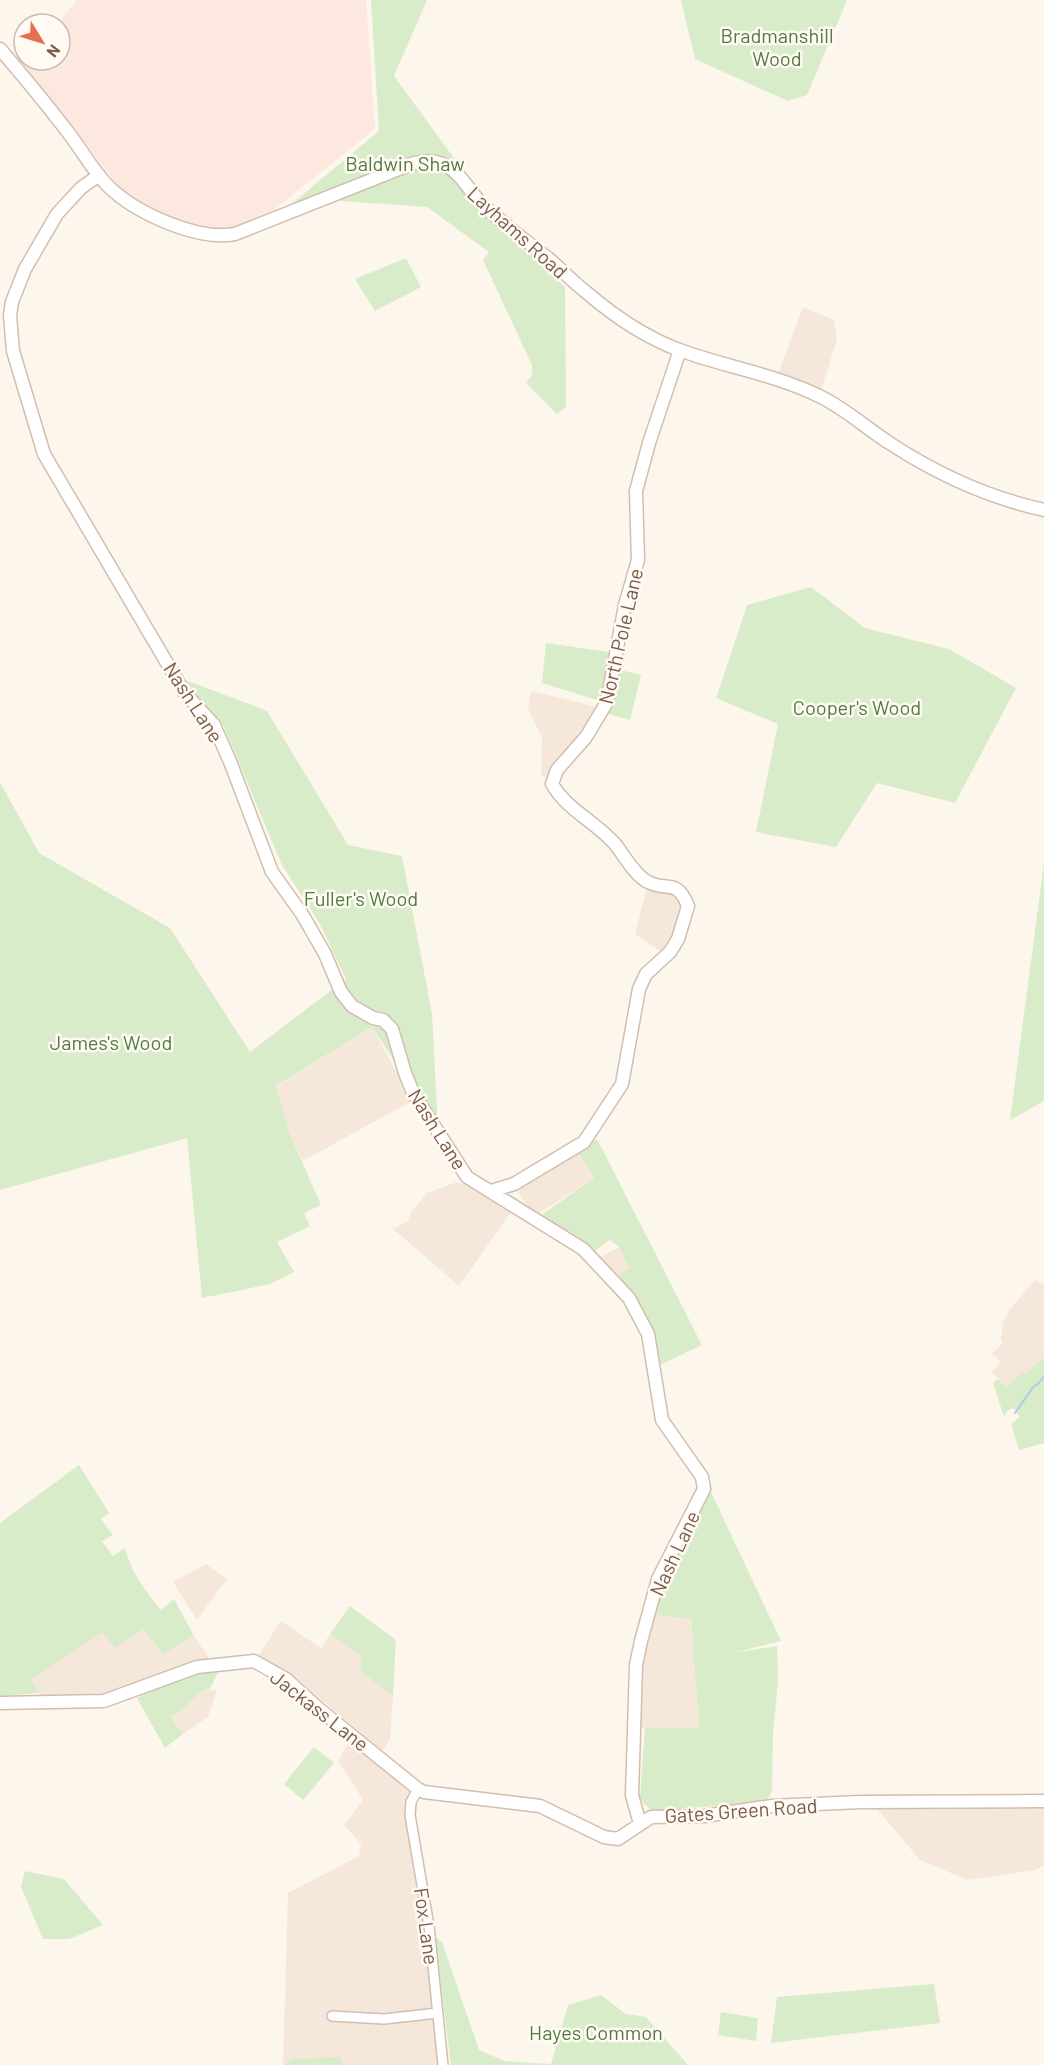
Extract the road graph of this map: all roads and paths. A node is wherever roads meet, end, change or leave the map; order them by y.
1 (0, 49) edge
2 (99, 175) junction
3 (680, 350) junction
4 (1044, 510) edge
5 (514, 1184) junction
6 (491, 1191) junction
7 (515, 1206) junction
8 (0, 1703) edge
9 (418, 1789) junction
10 (1044, 1801) edge
11 (640, 1824) junction
12 (438, 2013) junction
13 (332, 2016) dead end
14 (443, 2065) edge

1 - 2 street, Layhams Road
2 - 3 street, Layhams Road
2 - 6 street, Nash Lane
3 - 4 street, Layhams Road
3 - 5 street, North Pole Lane
5 - 6 street, North Pole Lane
5 - 7 street
6 - 7 street, Nash Lane
7 - 11 street, Nash Lane
8 - 9 street, Jackass Lane
9 - 11 street, Gates Green Road
9 - 12 street, Fox Lane
10 - 11 street, Gates Green Road
12 - 13 street
12 - 14 street, Fox Lane

